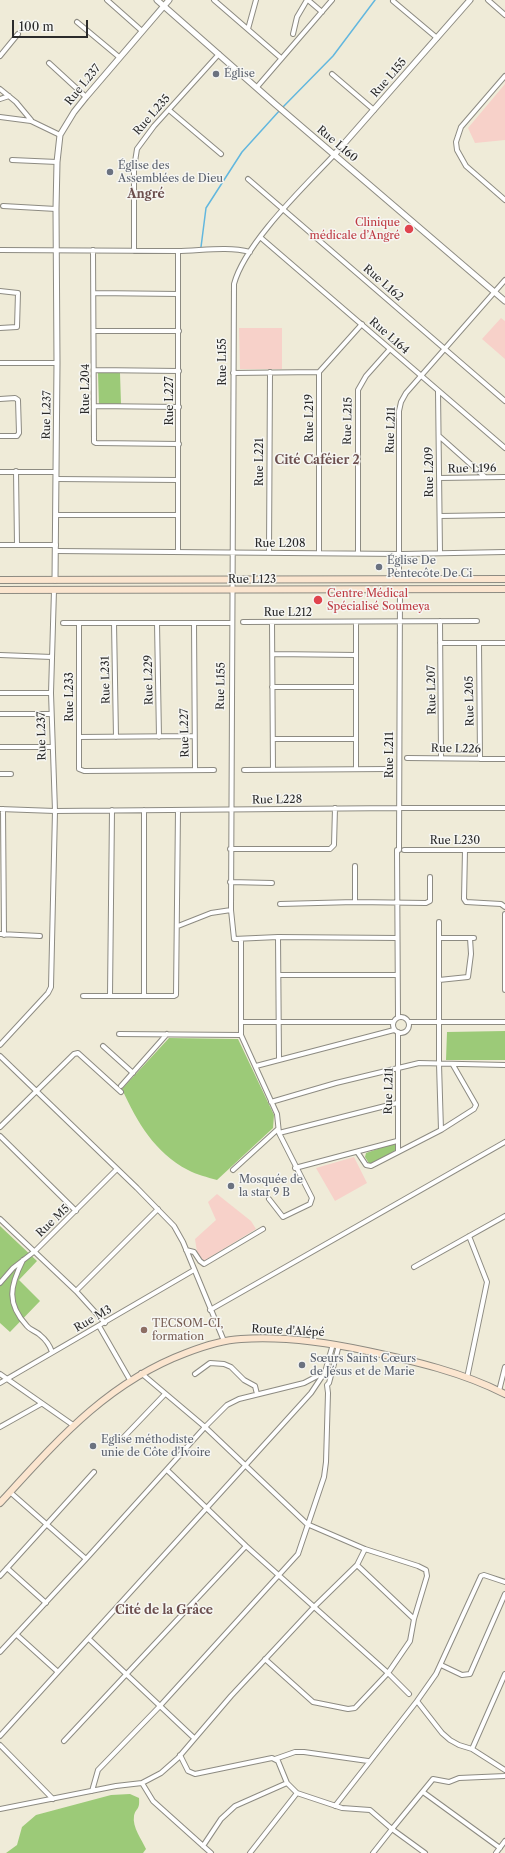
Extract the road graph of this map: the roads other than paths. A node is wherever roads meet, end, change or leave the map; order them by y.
1 (107, 0) edge
2 (157, 0) edge
3 (170, 0) edge
4 (214, 0) edge
5 (256, 0) edge
6 (308, 0) edge
7 (332, 0) edge
8 (470, 0) edge
9 (488, 0) edge
10 (393, 1) dead end
11 (164, 6) junction
12 (322, 12) junction
13 (505, 14) edge
14 (77, 22) dead end
15 (248, 29) junction
16 (142, 31) junction
17 (18, 34) dead end
18 (293, 34) dead end
19 (437, 38) junction
20 (219, 54) junction
21 (0, 56) edge
22 (119, 57) junction
23 (281, 58) junction
24 (49, 63) dead end
25 (332, 74) dead end
26 (505, 76) edge
27 (257, 87) junction
28 (0, 89) edge
29 (9, 96) junction
30 (86, 97) junction
31 (0, 99) edge
32 (169, 110) junction
33 (374, 110) junction
34 (0, 116) edge
35 (31, 121) junction
36 (60, 134) junction
37 (221, 154) dead end
38 (334, 155) junction
39 (12, 160) dead end
40 (58, 162) junction
41 (248, 179) dead end
42 (505, 200) edge
43 (3, 206) dead end
44 (56, 209) junction
45 (284, 209) junction
46 (260, 237) junction
47 (0, 250) edge
48 (57, 250) junction
49 (93, 250) junction
50 (134, 251) junction
51 (178, 251) junction
52 (250, 252) junction
53 (505, 280) edge
54 (0, 291) edge
55 (495, 292) junction
56 (95, 293) junction
57 (178, 294) junction
58 (505, 301) edge
59 (362, 324) junction
60 (0, 328) edge
61 (94, 331) junction
62 (179, 331) junction
63 (390, 349) junction
64 (446, 349) junction
65 (0, 363) edge
66 (57, 363) junction
67 (95, 370) junction
68 (179, 371) junction
69 (270, 372) junction
70 (319, 372) junction
71 (233, 373) junction
72 (421, 376) junction
73 (438, 391) junction
74 (0, 399) edge
75 (505, 401) edge
76 (95, 406) junction
77 (179, 407) junction
78 (0, 436) edge
79 (439, 436) junction
80 (179, 444) junction
81 (505, 448) edge
82 (16, 471) junction
83 (0, 472) edge
84 (56, 472) junction
85 (485, 477) junction
86 (505, 477) edge
87 (439, 478) junction
88 (56, 479) junction
89 (178, 480) junction
90 (505, 514) edge
91 (57, 515) junction
92 (178, 515) junction
93 (440, 516) junction
94 (0, 545) edge
95 (17, 545) junction
96 (56, 545) junction
97 (56, 551) junction
98 (178, 552) junction
99 (358, 552) junction
100 (505, 552) edge
101 (233, 553) junction
102 (269, 553) junction
103 (319, 553) junction
104 (440, 553) junction
105 (399, 554) junction
106 (505, 579) edge
107 (0, 580) edge
108 (55, 580) junction
109 (232, 580) junction
110 (399, 580) junction
111 (400, 589) junction
112 (505, 589) edge
113 (0, 590) edge
114 (54, 590) junction
115 (232, 590) junction
116 (440, 621) junction
117 (478, 621) dead end
118 (242, 622) dead end
119 (272, 622) junction
120 (356, 622) junction
121 (399, 622) junction
122 (63, 623) dead end
123 (80, 623) junction
124 (114, 623) junction
125 (194, 623) junction
126 (232, 623) junction
127 (157, 624) junction
128 (440, 643) junction
129 (479, 643) junction
130 (505, 643) edge
131 (273, 654) junction
132 (356, 655) junction
133 (0, 656) edge
134 (52, 657) junction
135 (272, 687) junction
136 (355, 687) junction
137 (0, 693) edge
138 (51, 693) junction
139 (0, 714) edge
140 (51, 714) junction
141 (194, 736) junction
142 (79, 737) junction
143 (116, 737) junction
144 (159, 737) junction
145 (273, 739) junction
146 (356, 739) junction
147 (0, 747) edge
148 (52, 747) junction
149 (407, 758) dead end
150 (441, 758) junction
151 (480, 759) junction
152 (505, 759) edge
153 (356, 768) junction
154 (389, 769) dead end
155 (195, 770) junction
156 (214, 770) dead end
157 (244, 770) dead end
158 (273, 770) junction
159 (0, 774) edge
160 (11, 774) dead end
161 (335, 808) junction
162 (399, 808) junction
163 (505, 808) edge
164 (2, 809) edge
165 (112, 810) junction
166 (144, 810) junction
167 (178, 810) junction
168 (230, 810) junction
169 (52, 811) junction
170 (230, 849) junction
171 (404, 850) dead end
172 (465, 850) junction
173 (505, 850) edge
174 (2, 851) edge
175 (355, 866) dead end
176 (430, 877) dead end
177 (230, 882) junction
178 (272, 883) dead end
179 (355, 902) junction
180 (397, 903) junction
181 (280, 904) dead end
182 (505, 907) edge
183 (231, 910) junction
184 (505, 914) edge
185 (440, 922) dead end
186 (505, 922) edge
187 (178, 926) junction
188 (2, 935) edge
189 (40, 936) dead end
190 (278, 937) junction
191 (397, 938) junction
192 (439, 938) junction
193 (241, 939) junction
194 (280, 975) junction
195 (397, 975) junction
196 (439, 980) junction
197 (505, 990) edge
198 (144, 995) junction
199 (83, 996) dead end
200 (110, 996) junction
201 (398, 1017) junction
202 (440, 1021) junction
203 (242, 1022) junction
204 (280, 1022) junction
205 (393, 1022) junction
206 (409, 1022) junction
207 (505, 1022) edge
208 (396, 1031) junction
209 (119, 1034) dead end
210 (167, 1034) junction
211 (241, 1035) junction
212 (0, 1045) edge
213 (104, 1046) dead end
214 (0, 1056) edge
215 (279, 1059) junction
216 (439, 1064) junction
217 (453, 1065) junction
218 (505, 1065) edge
219 (256, 1066) junction
220 (398, 1067) junction
221 (133, 1073) junction
222 (121, 1086) dead end
223 (36, 1091) junction
224 (121, 1092) dead end
225 (271, 1102) junction
226 (397, 1103) junction
227 (0, 1128) edge
228 (441, 1130) junction
229 (278, 1131) junction
230 (0, 1136) edge
231 (397, 1141) junction
232 (505, 1142) edge
233 (398, 1151) junction
234 (358, 1153) junction
235 (295, 1168) junction
236 (117, 1169) junction
237 (233, 1170) dead end
238 (268, 1199) dead end
239 (158, 1209) junction
240 (76, 1211) junction
241 (505, 1216) edge
242 (0, 1219) edge
243 (263, 1229) dead end
244 (469, 1236) junction
245 (186, 1250) junction
246 (34, 1251) junction
247 (24, 1259) junction
248 (414, 1267) dead end
249 (194, 1270) junction
250 (0, 1283) edge
251 (76, 1291) junction
252 (210, 1310) junction
253 (105, 1323) junction
254 (99, 1326) junction
255 (224, 1341) junction
256 (336, 1345) junction
257 (52, 1352) junction
258 (505, 1367) edge
259 (325, 1372) junction
260 (332, 1372) junction
261 (141, 1373) junction
262 (0, 1374) edge
263 (195, 1374) dead end
264 (467, 1378) junction
265 (6, 1379) junction
266 (130, 1380) junction
267 (0, 1383) edge
268 (327, 1385) junction
269 (315, 1389) junction
270 (499, 1391) junction
271 (165, 1394) junction
272 (257, 1394) junction
273 (505, 1394) edge
274 (41, 1404) junction
275 (73, 1425) junction
276 (0, 1427) edge
277 (205, 1427) junction
278 (122, 1439) dead end
279 (245, 1466) junction
280 (167, 1470) junction
281 (94, 1472) dead end
282 (10, 1492) junction
283 (0, 1503) edge
284 (207, 1508) junction
285 (46, 1524) junction
286 (307, 1524) junction
287 (246, 1546) junction
288 (365, 1549) junction
289 (86, 1559) junction
290 (357, 1565) junction
291 (7, 1568) junction
292 (0, 1576) edge
293 (280, 1576) junction
294 (505, 1582) edge
295 (505, 1594) edge
296 (46, 1603) junction
297 (313, 1608) junction
298 (414, 1620) junction
299 (17, 1635) junction
300 (89, 1639) junction
301 (0, 1644) edge
302 (4, 1648) junction
303 (0, 1652) edge
304 (265, 1659) junction
305 (441, 1665) junction
306 (58, 1672) junction
307 (388, 1673) junction
308 (505, 1674) edge
309 (126, 1675) junction
310 (503, 1685) edge
311 (409, 1694) dead end
312 (417, 1701) junction
313 (159, 1706) junction
314 (0, 1736) edge
315 (194, 1738) junction
316 (64, 1741) dead end
317 (0, 1745) edge
318 (472, 1748) junction
319 (180, 1755) junction
320 (275, 1759) junction
321 (368, 1761) junction
322 (505, 1770) edge
323 (505, 1776) edge
324 (142, 1783) junction
325 (287, 1783) junction
326 (92, 1791) junction
327 (422, 1792) junction
328 (297, 1793) junction
329 (53, 1799) junction
330 (335, 1806) junction
331 (0, 1809) edge
332 (392, 1829) junction
333 (505, 1841) edge
334 (203, 1846) junction
335 (500, 1848) junction
336 (211, 1853) edge
337 (250, 1853) edge
338 (373, 1853) edge
339 (425, 1853) edge
340 (496, 1853) edge

1 - 16 street
2 - 11 street, Rue L160
3 - 11 street, Rue L237
4 - 15 street
5 - 15 street
6 - 12 street
6 - 18 street
7 - 12 street
8 - 19 street, Rue L155
9 - 13 street
10 - 19 street
11 - 16 street, Rue L237
11 - 20 street, Rue L160
12 - 23 street
14 - 22 street
15 - 23 street
16 - 22 street, Rue L237
17 - 21 street
19 - 33 street, Rue L155
20 - 27 street, Rue L160
20 - 32 street, Rue L235
22 - 30 street, Rue L237
23 - 27 street
24 - 30 street
25 - 33 street
26 - 42 street
27 - 38 street, Rue L160
28 - 29 street
29 - 31 street
29 - 35 street
30 - 36 street, Rue L237
32 - 37 street
32 - 50 street, Rue L235
33 - 38 street, Rue L155
34 - 35 street
35 - 36 street
36 - 40 street, Rue L237
38 - 45 street, Rue L155
38 - 55 street, Rue L160
39 - 40 street
40 - 44 street, Rue L237
41 - 45 street, Rue L162
43 - 44 street
44 - 48 street, Rue L237
45 - 46 street, Rue L155
45 - 64 street, Rue L162
46 - 52 street, Rue L155
46 - 59 street, Rue L164
47 - 48 street
48 - 49 street
48 - 66 street, Rue L237
49 - 50 street
49 - 56 street, Rue L204
50 - 51 street
51 - 52 street
51 - 57 street, Rue L227
52 - 71 street, Rue L155
53 - 55 street, Rue L211
54 - 60 street
55 - 58 street, Rue L160
55 - 64 street, Rue L211
56 - 57 street
56 - 61 street, Rue L204
57 - 62 street, Rue L227
59 - 63 street, Rue L164
59 - 70 street
61 - 62 street
61 - 67 street, Rue L204
62 - 68 street, Rue L227
63 - 72 street, Rue L164
63 - 99 street, Rue L215
64 - 72 street, Rue L211
64 - 75 street, Rue L162
65 - 66 street
66 - 84 street, Rue L237
67 - 68 street
67 - 76 street, Rue L204
68 - 77 street, Rue L227
69 - 70 street
69 - 71 street
69 - 102 street, Rue L221
70 - 103 street, Rue L219
71 - 101 street, Rue L155
72 - 73 street, Rue L164
72 - 105 street, Rue L211
73 - 79 street, Rue L209
73 - 81 street, Rue L164
74 - 78 street
76 - 77 street
76 - 80 street, Rue L204
77 - 80 street, Rue L227
79 - 85 street
79 - 87 street, Rue L209
80 - 89 street, Rue L227
82 - 83 street
82 - 84 street
82 - 95 street
84 - 88 street, Rue L237
85 - 86 street, Rue L196
85 - 87 street, Rue L196
87 - 93 street, Rue L209
88 - 89 street
88 - 91 street, Rue L237
89 - 92 street, Rue L227
90 - 93 street
91 - 92 street
91 - 96 street, Rue L237
92 - 98 street, Rue L227
93 - 104 street, Rue L209
94 - 95 street
95 - 96 street
96 - 97 street, Rue L237
97 - 98 street, Rue L208
97 - 108 street, Rue L237
98 - 101 street, Rue L208
99 - 103 street, Rue L208
99 - 105 street, Rue L208
100 - 104 street, Rue L208
101 - 102 street, Rue L208
101 - 109 street, Rue L155
102 - 103 street, Rue L208
104 - 105 street, Rue L208
105 - 110 street, Rue L211
106 - 110 main road, Rue L123
107 - 108 main road, Rue L123
108 - 109 main road, Rue L123
109 - 110 main road, Rue L123
109 - 115 street, Rue L155
111 - 112 main road, Rue L123
111 - 115 main road, Rue L123
111 - 121 street, Rue L211
113 - 114 main road, Rue L123
114 - 115 main road, Rue L123
114 - 134 street, Rue L237
115 - 126 street, Rue L155
116 - 117 street, Rue L212
116 - 121 street, Rue L212
116 - 128 street, Rue L207
118 - 119 street, Rue L212
119 - 120 street, Rue L212
119 - 131 street
120 - 121 street, Rue L212
120 - 132 street
121 - 162 street, Rue L211
122 - 123 street
123 - 124 street
123 - 142 street, Rue L233
124 - 127 street
124 - 143 street, Rue L231
125 - 126 street
125 - 127 street
125 - 141 street, Rue L227
126 - 168 street, Rue L155
127 - 144 street, Rue L229
128 - 129 street
128 - 150 street, Rue L207
129 - 130 street
129 - 151 street, Rue L205
131 - 132 street
131 - 135 street
132 - 136 street
133 - 134 street
134 - 138 street, Rue L237
135 - 136 street
135 - 145 street
136 - 146 street
137 - 138 street
138 - 140 street, Rue L237
139 - 140 street
140 - 148 street, Rue L237
141 - 144 street
141 - 155 street, Rue L227
142 - 143 street
142 - 155 street, Rue L233
143 - 144 street
145 - 146 street
145 - 158 street
146 - 153 street
147 - 148 street
148 - 169 street, Rue L237
149 - 150 street, Rue L226
150 - 151 street, Rue L226
151 - 152 street, Rue L226
153 - 154 street
153 - 158 street
155 - 156 street
157 - 158 street
159 - 160 street
161 - 162 street, Rue L228
161 - 168 street, Rue L228
161 - 170 street
162 - 163 street, Rue L228
162 - 180 street, Rue L211
164 - 169 street, Rue L228
164 - 174 street
165 - 166 street, Rue L228
165 - 169 street, Rue L228
165 - 200 street
166 - 167 street, Rue L228
166 - 198 street
167 - 168 street, Rue L228
167 - 187 street
168 - 170 street, Rue L155
169 - 212 street, Rue L237
170 - 177 street, Rue L155
171 - 172 street, Rue L230
172 - 173 street, Rue L230
172 - 182 street
174 - 188 street
175 - 179 street
176 - 180 street
177 - 178 street
177 - 183 street, Rue L155
179 - 180 street
179 - 181 street
180 - 191 street, Rue L211
183 - 187 street
183 - 193 street, Rue L155
184 - 186 street
185 - 192 street
186 - 197 street
187 - 198 street
188 - 189 street
190 - 191 street
190 - 193 street
190 - 194 street
191 - 195 street, Rue L211
192 - 196 street
192 - 196 street
193 - 203 street
194 - 195 street
194 - 204 street
195 - 201 street, Rue L211
196 - 202 street
198 - 200 street
199 - 200 street
201 - 205 street
201 - 206 street
202 - 206 street
202 - 207 street
202 - 216 street
203 - 204 street
203 - 211 street
204 - 205 street
204 - 215 street
205 - 208 street
206 - 208 street
208 - 215 street
208 - 220 street, Rue L211
209 - 210 street
210 - 211 street
210 - 221 street
211 - 219 street
213 - 221 street
214 - 223 street
215 - 219 street
216 - 217 street
216 - 220 street
216 - 228 street
217 - 218 street
217 - 228 street
219 - 225 street
220 - 225 street
220 - 226 street, Rue L211
221 - 222 street
223 - 224 street
223 - 227 street
223 - 236 street
225 - 229 street
226 - 229 street
226 - 231 street, Rue L211
228 - 233 street
229 - 235 street
229 - 237 street
230 - 240 street
231 - 233 street, Rue L211
231 - 234 street
232 - 252 street
233 - 234 street
234 - 235 street
235 - 238 street
236 - 239 street
236 - 240 street, Rue M5
239 - 245 street
239 - 251 street
240 - 246 street, Rue M5
241 - 244 street
242 - 246 street
243 - 245 street
244 - 248 street
244 - 264 street
245 - 249 street
246 - 247 street, Rue M5
246 - 251 street
247 - 250 street, Rue M5
247 - 257 street
249 - 252 street
249 - 253 street, Rue M3
251 - 253 street
252 - 255 street
253 - 254 street, Rue M3
254 - 257 street, Rue M3
254 - 266 street
255 - 256 main road, Route d'Alépé
255 - 261 main road, Route d'Alépé
256 - 259 street
256 - 260 street
256 - 264 main road, Route d'Alépé
257 - 265 street, Rue M3
258 - 270 street
259 - 260 street
259 - 269 street
259 - 272 street
260 - 268 street
261 - 266 main road, Route d'Alépé
261 - 271 street
262 - 265 street
263 - 272 street
264 - 270 main road, Route d'Alépé
265 - 267 street, Rue M3
265 - 274 street
266 - 275 main road, Route d'Alépé
268 - 269 street
268 - 286 street
269 - 279 street
270 - 273 main road, Route d'Alépé
271 - 277 street
271 - 278 street
272 - 277 street
274 - 275 street
274 - 276 street
275 - 282 main road, Route d'Alépé
277 - 279 street
277 - 280 street
279 - 284 street
279 - 286 street
280 - 284 street
280 - 289 street
281 - 285 street
282 - 283 main road, Route d'Alépé
282 - 285 street
284 - 287 street
284 - 300 street
285 - 289 street
285 - 291 street
286 - 288 street
286 - 293 street
287 - 293 street
287 - 309 street
288 - 290 street
288 - 298 street
289 - 296 street
290 - 297 street
290 - 298 street
291 - 292 street
291 - 296 street
293 - 297 street
293 - 313 street
294 - 305 street
295 - 305 street
296 - 299 street
297 - 304 street
297 - 307 street
298 - 307 street
299 - 302 street
299 - 306 street
300 - 306 street
300 - 309 street
301 - 302 street
302 - 303 street
304 - 307 street
304 - 315 street
305 - 312 street
306 - 314 street
307 - 311 street
308 - 310 street
309 - 313 street
309 - 316 street
310 - 318 street
312 - 318 street
312 - 321 street
313 - 315 street
313 - 326 street
315 - 319 street
317 - 329 street
318 - 322 street
319 - 320 street
319 - 324 street
320 - 321 street
320 - 325 street
321 - 330 street
323 - 327 street
324 - 326 street
324 - 334 street
325 - 328 street
325 - 334 street
326 - 329 street
327 - 332 street
327 - 335 street
328 - 330 street
328 - 337 street
329 - 331 street
330 - 332 street
332 - 338 street
332 - 339 street
333 - 335 street
334 - 336 street
335 - 340 street

